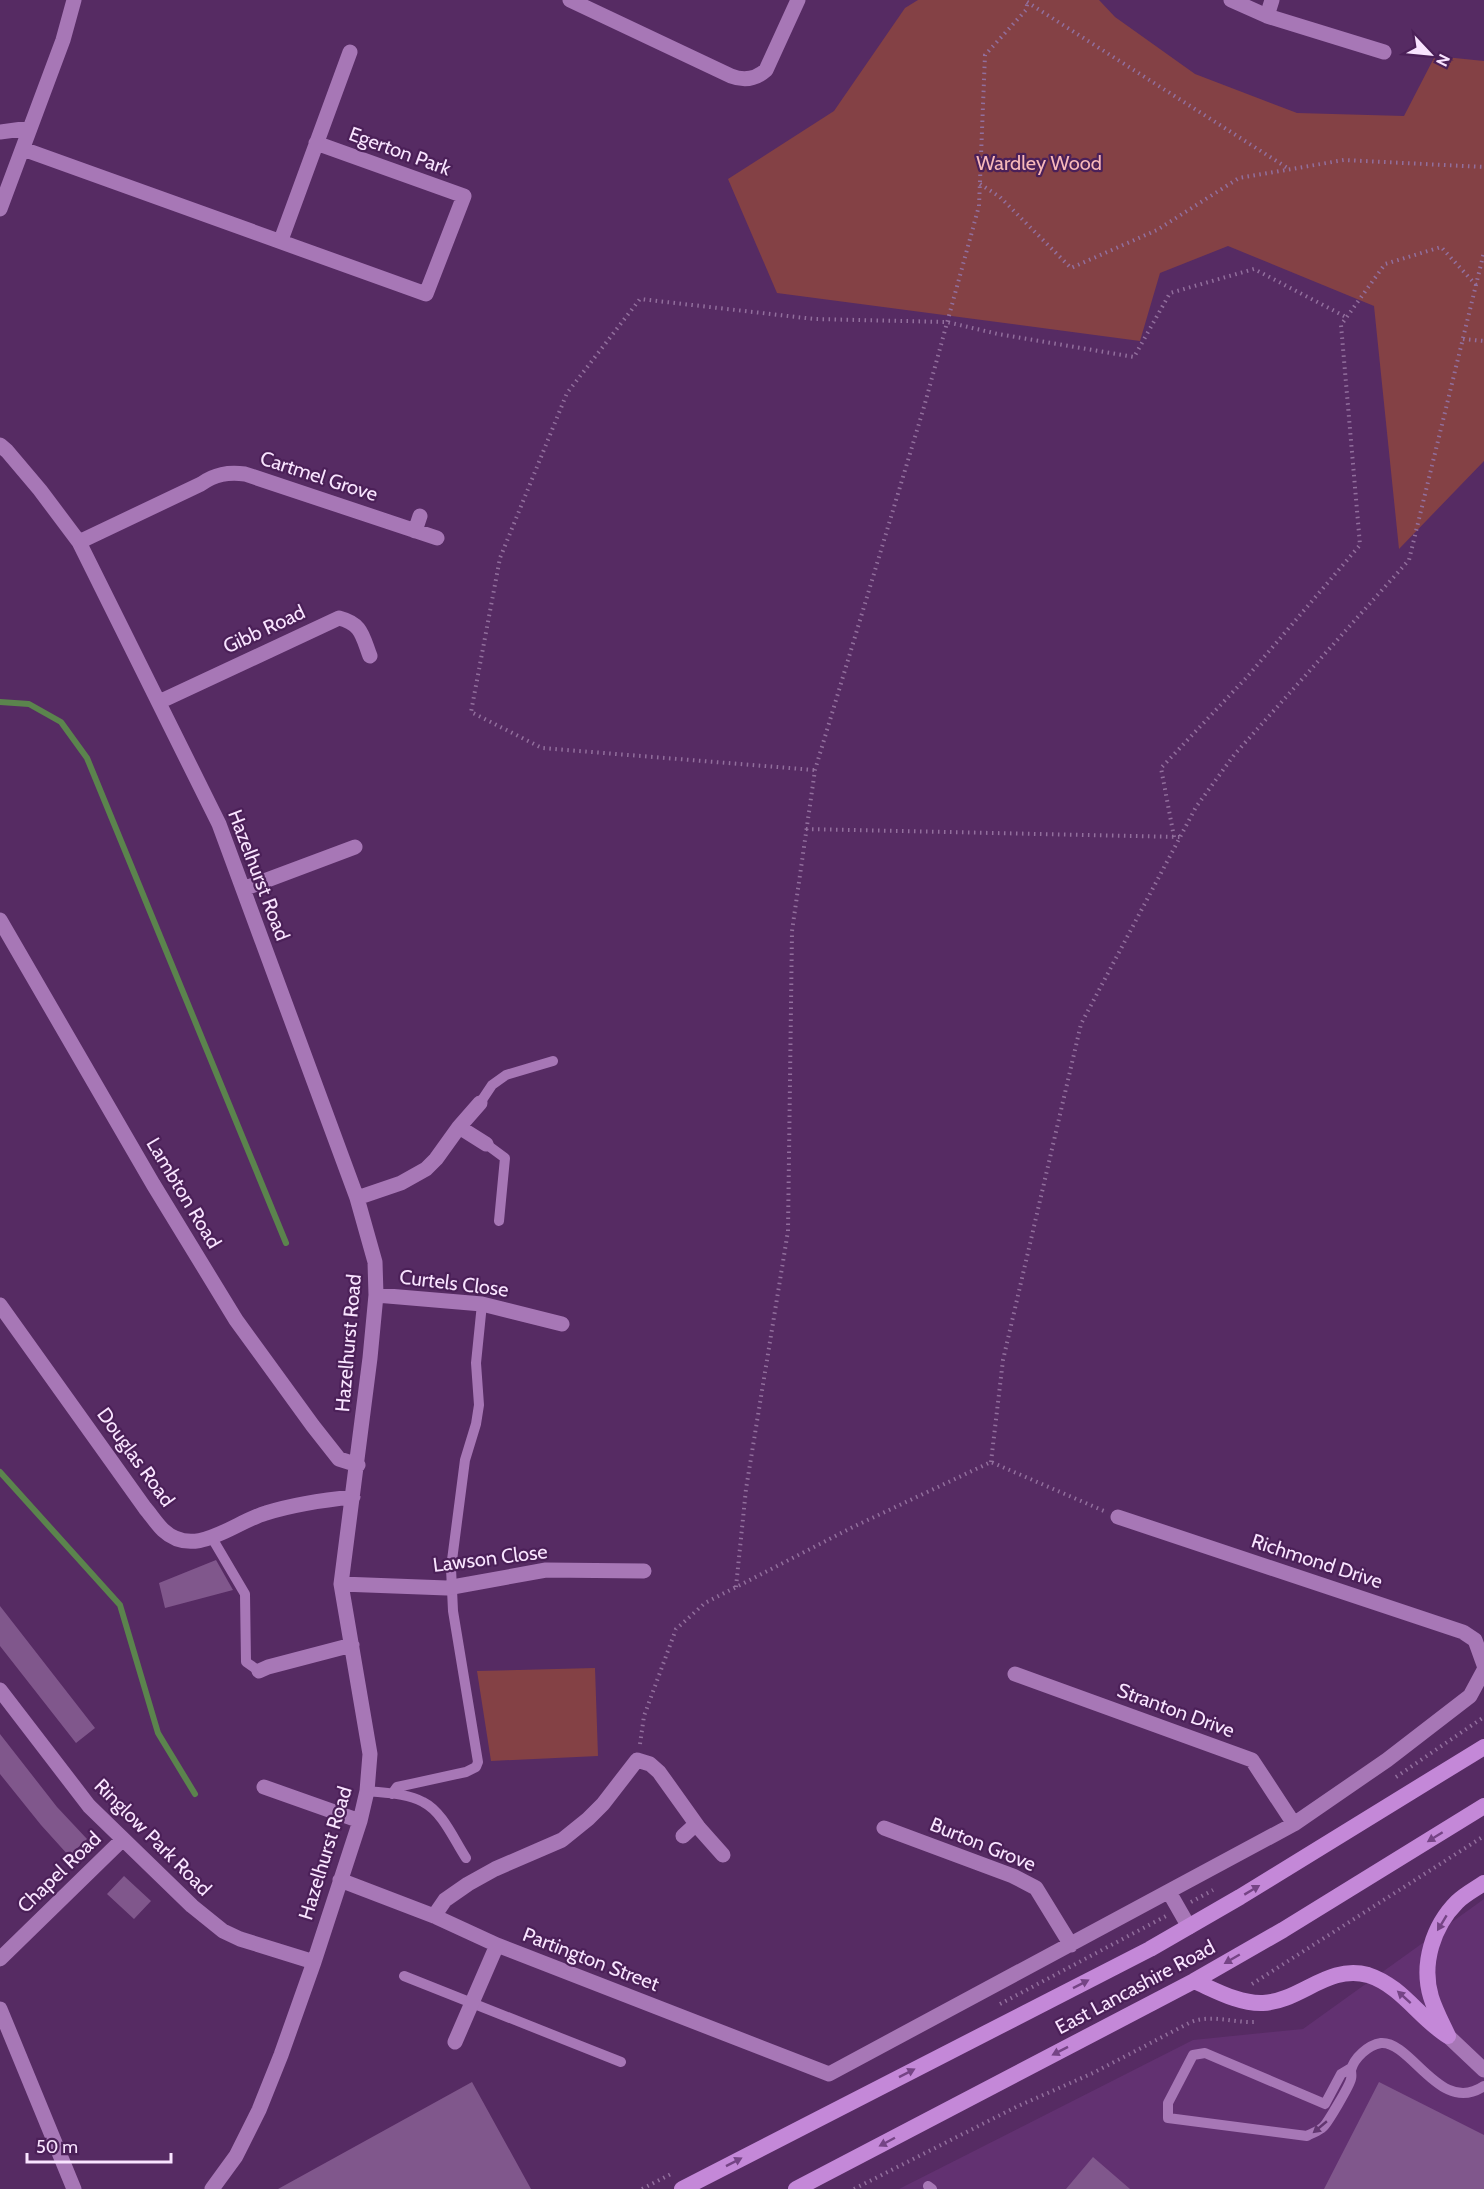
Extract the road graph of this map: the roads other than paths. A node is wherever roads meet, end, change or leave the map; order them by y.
1 (74, 0) edge
2 (570, 0) edge
3 (798, 0) edge
4 (1231, 0) edge
5 (1272, 0) edge
6 (1267, 16) junction
7 (350, 52) dead end
8 (1384, 52) dead end
9 (30, 128) junction
10 (0, 132) edge
11 (316, 143) junction
12 (23, 149) junction
13 (0, 209) edge
14 (281, 240) junction
15 (0, 445) edge
16 (420, 516) dead end
17 (415, 531) junction
18 (437, 538) dead end
19 (79, 542) junction
20 (370, 656) dead end
21 (159, 702) junction
22 (355, 846) dead end
23 (243, 889) junction
24 (0, 921) edge
25 (553, 1061) dead end
26 (480, 1103) joint
27 (459, 1126) junction
28 (486, 1144) joint
29 (357, 1198) junction
30 (499, 1221) dead end
31 (376, 1295) junction
32 (482, 1304) junction
33 (0, 1305) edge
34 (562, 1324) dead end
35 (358, 1465) junction
36 (353, 1497) junction
37 (1118, 1517) road end
38 (212, 1538) junction
39 (644, 1570) dead end
40 (341, 1584) junction
41 (452, 1586) junction
42 (352, 1645) junction
43 (1484, 1665) edge
44 (1484, 1670) edge
45 (259, 1671) joint
46 (1015, 1674) dead end
47 (0, 1690) edge
48 (1484, 1745) edge
49 (264, 1787) dead end
50 (367, 1791) junction
51 (392, 1794) junction
52 (1484, 1806) edge
53 (360, 1821) junction
54 (696, 1824) junction
55 (1294, 1824) junction
56 (884, 1828) dead end
57 (682, 1836) dead end
58 (122, 1840) junction
59 (723, 1855) dead end
60 (466, 1858) dead end
61 (340, 1880) junction
62 (1484, 1883) edge
63 (1169, 1892) junction
64 (435, 1916) junction
65 (1189, 1927) junction
66 (497, 1945) junction
67 (1071, 1945) junction
68 (0, 1959) edge
69 (314, 1962) junction
70 (404, 1976) dead end
71 (1194, 1981) junction
72 (472, 2001) junction
73 (0, 2009) edge
74 (1448, 2036) junction
75 (455, 2042) dead end
76 (621, 2062) dead end
77 (1484, 2070) edge
78 (1352, 2073) junction
79 (1484, 2086) edge
80 (74, 2189) edge
81 (212, 2189) edge
82 (682, 2189) edge
83 (796, 2189) edge

1 - 9 street
2 - 3 street
4 - 6 street
5 - 6 street
6 - 8 street
7 - 11 street, Egerton Park
9 - 10 street
9 - 12 street
11 - 14 street, Egerton Park
11 - 14 street, Egerton Park
12 - 13 street
12 - 14 street, Egerton Park
15 - 19 street, Hazelhurst Road
16 - 17 street
17 - 18 street, Cartmel Grove
17 - 19 street, Cartmel Grove
19 - 21 street, Hazelhurst Road
20 - 21 street, Gibb Road
21 - 23 street, Hazelhurst Road
22 - 23 street
23 - 29 street, Hazelhurst Road
24 - 35 street, Lambton Road
25 - 26 lane
26 - 27 street
27 - 28 street
27 - 29 street
28 - 30 lane
29 - 31 street, Hazelhurst Road
31 - 32 street, Curtels Close
31 - 35 street, Hazelhurst Road
32 - 34 street, Curtels Close
32 - 41 lane
33 - 38 street, Douglas Road
35 - 36 street, Hazelhurst Road
36 - 38 street, Douglas Road
36 - 40 street, Hazelhurst Road
37 - 43 street, Richmond Drive
38 - 45 lane
39 - 41 street, Lawson Close
40 - 41 street, Lawson Close
40 - 42 street, Hazelhurst Road
41 - 51 lane
42 - 45 street
42 - 50 street, Hazelhurst Road
44 - 55 street
46 - 55 street, Stranton Drive
47 - 58 street, Ringlow Park Road
65 -> 48 highway, East Lancashire Road
49 - 53 street
50 - 51 lane
50 - 53 street, Hazelhurst Road
51 - 60 lane
52 -> 71 highway, East Lancashire Road
53 - 61 street, Hazelhurst Road
54 - 57 street
54 - 59 street
54 - 64 street
55 - 63 street
56 - 67 street, Burton Grove
58 - 68 street, Chapel Road
58 - 69 street, Ringlow Park Road
61 - 64 street, Partington Street
61 - 69 street, Hazelhurst Road
62 -> 74 highway
63 - 65 street, East Lancashire Road
63 - 67 street
64 - 66 street, Partington Street
82 -> 65 highway, East Lancashire Road
66 - 67 street, Partington Street
66 - 72 street
69 - 81 street, Hazelhurst Road
70 - 72 lane
74 -> 71 highway
71 -> 83 highway, East Lancashire Road
72 - 75 street
72 - 76 lane
73 - 80 street
74 - 77 street
78 -> 78 lane
78 - 79 lane

